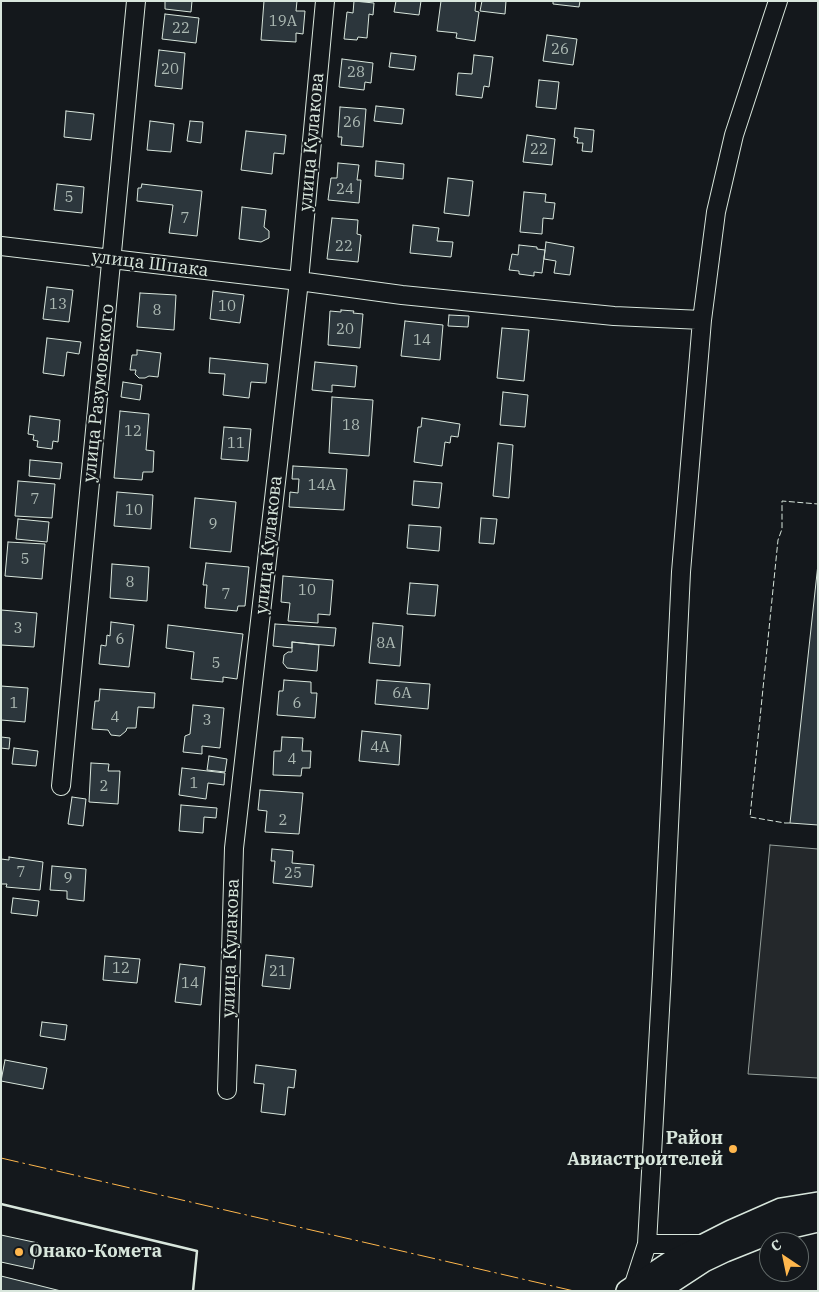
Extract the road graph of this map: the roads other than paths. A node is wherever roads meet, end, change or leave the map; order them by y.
1 (136, 1) edge
2 (325, 1) edge
3 (778, 1) edge
4 (1, 246) edge
5 (112, 260) junction
6 (299, 281) junction
7 (702, 320) junction
8 (61, 786) dead end
9 (227, 1090) dead end
10 (818, 1203) edge
11 (818, 1221) edge
12 (648, 1244) junction
13 (705, 1244) junction
14 (630, 1289) edge
15 (658, 1291) edge

1 - 5 street, улица Разумовского
2 - 6 street, улица Кулакова
3 - 7 street
4 - 5 street, улица Шпака
5 - 6 street, улица Шпака
5 - 8 street, улица Разумовского
6 - 7 street, улица Шпака
6 - 9 street, улица Кулакова
7 - 12 street
10 - 13 main road
11 - 15 main road
12 - 13 street
12 - 14 street
13 - 14 main road

